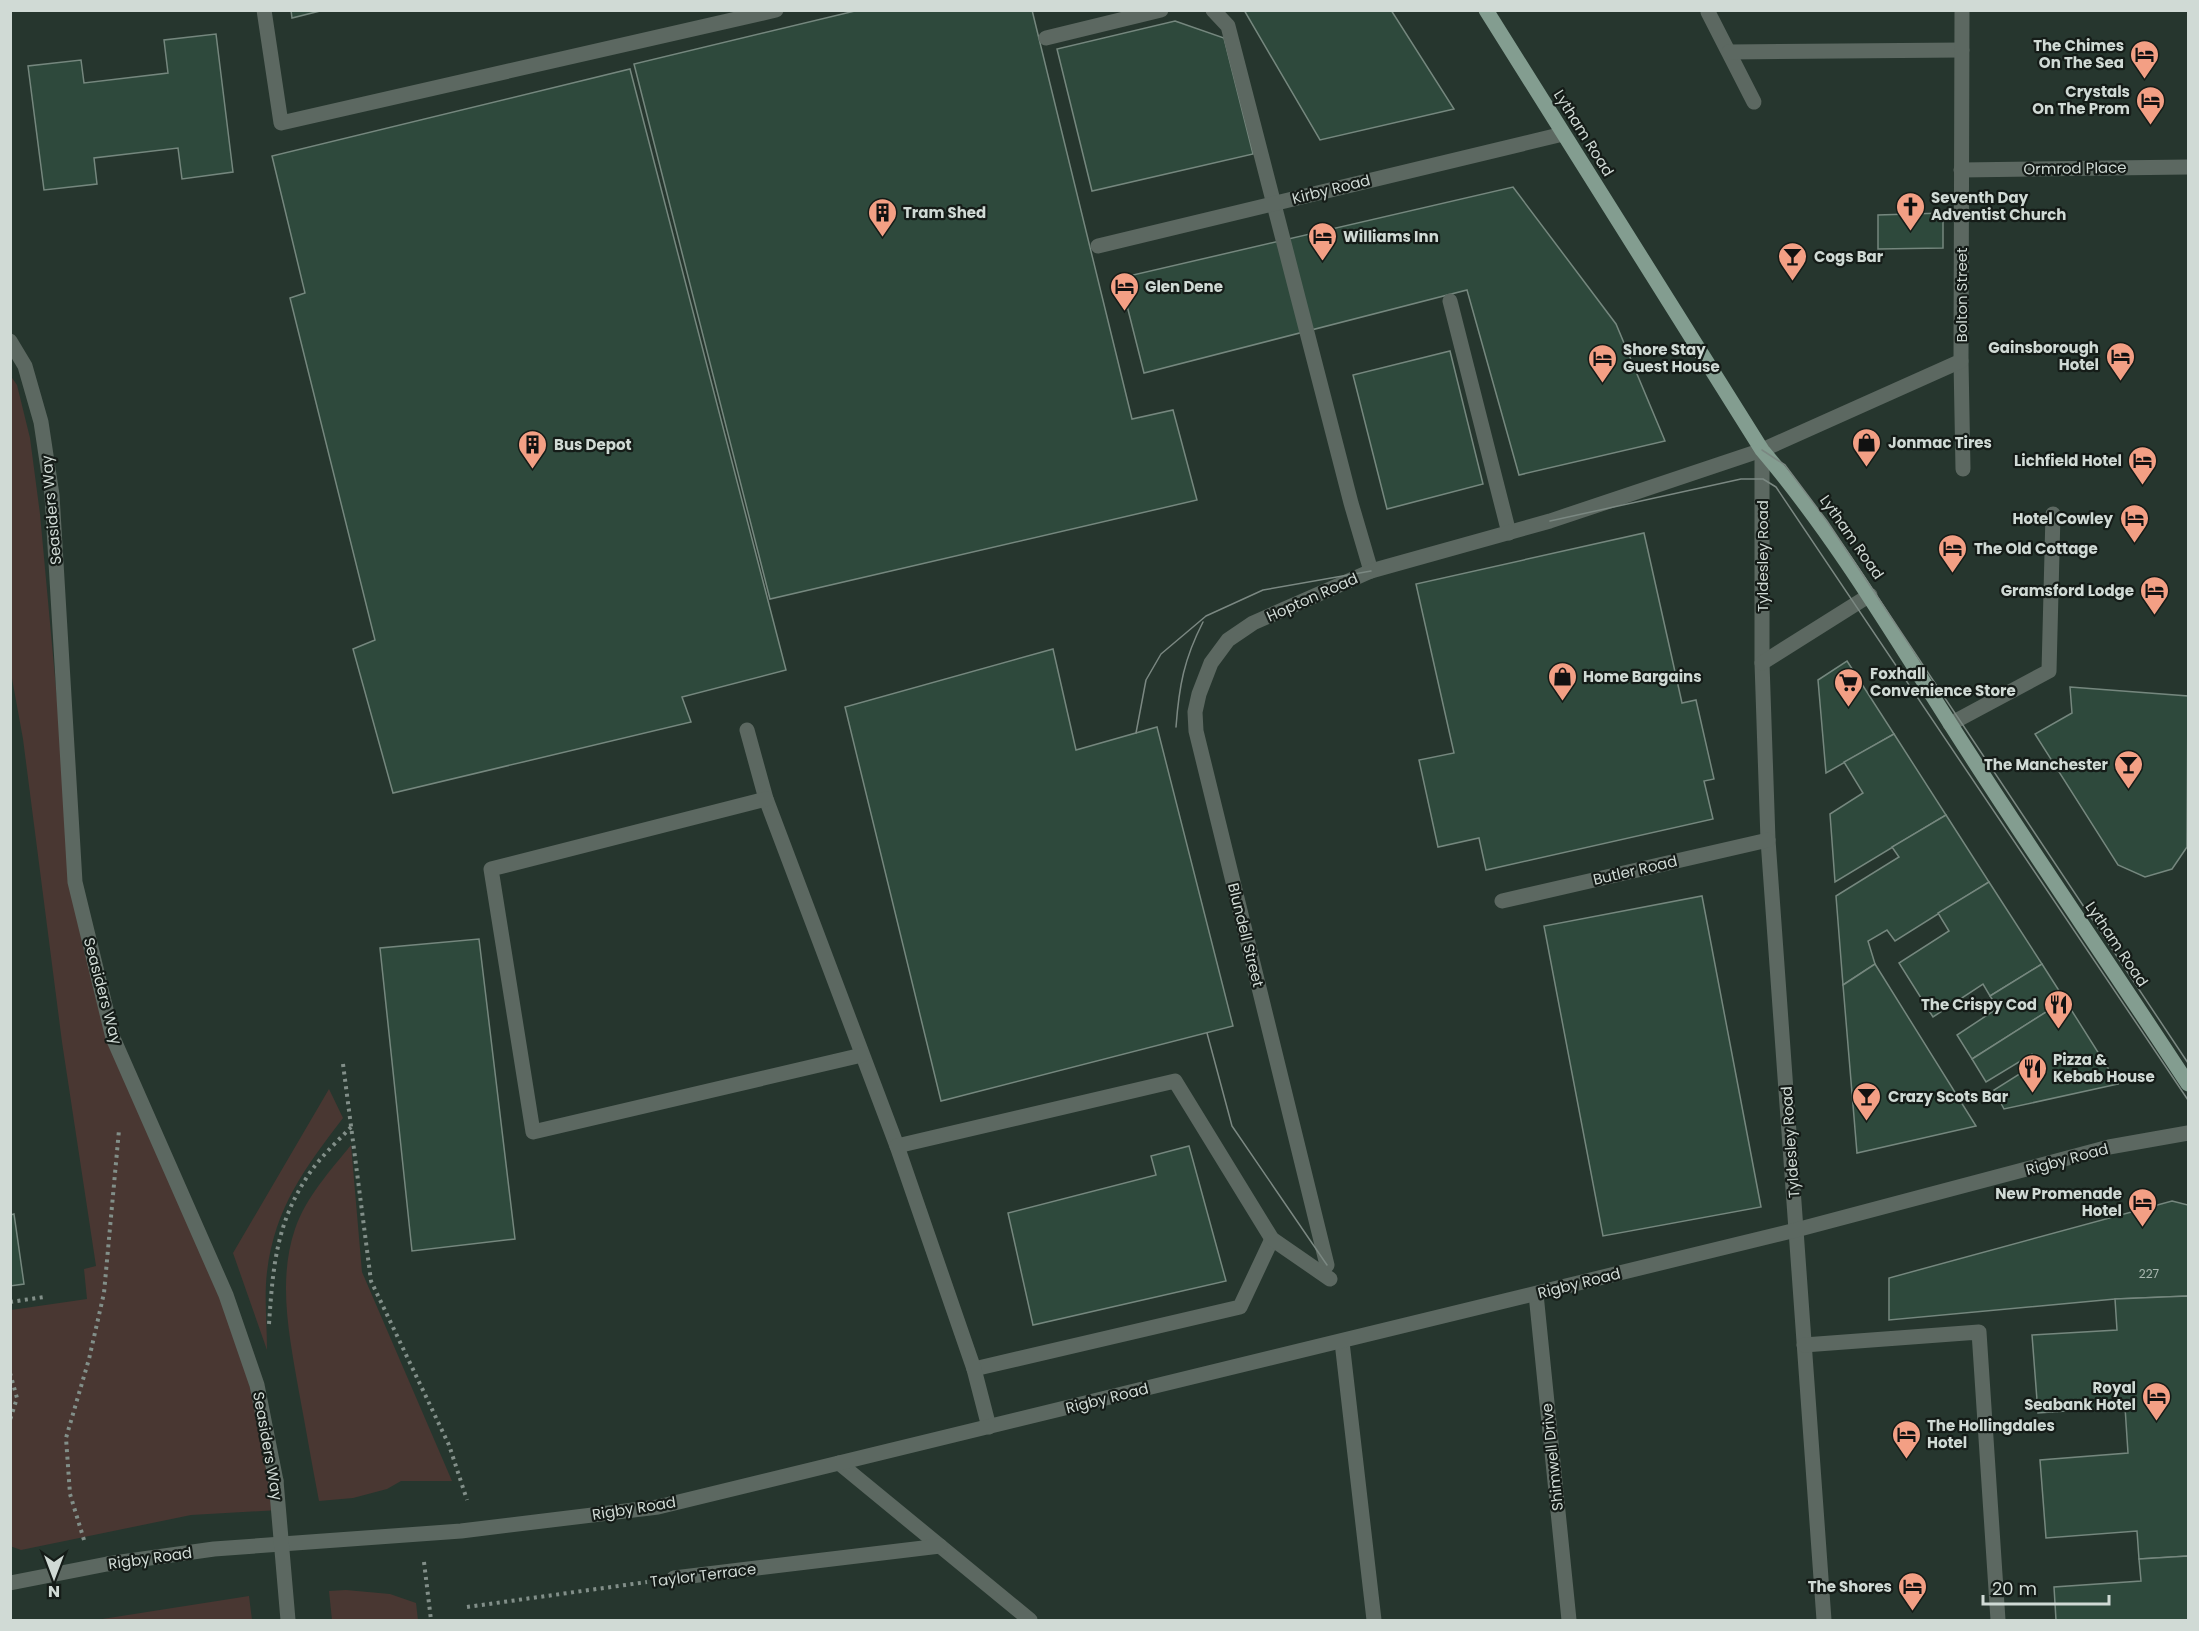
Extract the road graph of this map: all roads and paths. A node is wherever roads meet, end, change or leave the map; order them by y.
1 (264, 10) edge
2 (776, 10) edge
3 (1161, 10) edge
4 (1213, 10) edge
5 (1486, 10) edge
6 (1962, 10) edge
7 (1708, 12) edge
8 (1046, 38) dead end
9 (1962, 50) junction
10 (1728, 52) junction
11 (1754, 102) dead end
12 (1563, 134) junction
13 (2188, 166) edge
14 (1961, 170) junction
15 (1272, 203) junction
16 (1098, 246) dead end
17 (1450, 301) dead end
18 (10, 340) edge
19 (1961, 361) junction
20 (1762, 450) junction
21 (1963, 469) dead end
22 (2053, 514) dead end
23 (1509, 533) junction
24 (1371, 571) junction
25 (1870, 595) junction
26 (1253, 623) joint
27 (1762, 663) junction
28 (1950, 724) junction
29 (747, 730) dead end
30 (766, 799) junction
31 (1768, 840) junction
32 (1502, 901) dead end
33 (862, 1054) junction
34 (344, 1064) dead end
35 (2188, 1084) edge
36 (120, 1122) dead end
37 (353, 1125) junction
38 (2188, 1133) edge
39 (897, 1146) junction
40 (1796, 1230) junction
41 (1272, 1239) junction
42 (1536, 1294) junction
43 (44, 1297) dead end
44 (10, 1302) edge
45 (269, 1326) dead end
46 (1341, 1342) junction
47 (1804, 1345) junction
48 (974, 1369) junction
49 (10, 1373) edge
50 (10, 1419) edge
51 (989, 1427) junction
52 (839, 1463) junction
53 (476, 1529) junction
54 (420, 1534) junction
55 (940, 1546) junction
56 (93, 1567) junction
57 (674, 1578) joint
58 (10, 1583) edge
59 (467, 1607) dead end
60 (288, 1620) edge
61 (431, 1620) edge
62 (1030, 1620) edge
63 (1374, 1620) edge
64 (1569, 1620) edge
65 (1824, 1620) edge
66 (1998, 1620) edge

1 - 2 street
3 - 8 street
4 - 15 street
5 - 12 main road, Lytham Road
6 - 9 street, Bolton Street
7 - 10 street
9 - 10 street
9 - 14 street, Bolton Street
10 - 11 street
12 - 15 street, Kirby Road
12 - 20 main road, Lytham Road
13 - 14 street, Ormrod Place
14 - 19 street, Bolton Street
15 - 16 street, Kirby Road
15 - 24 street
17 - 23 street
18 - 60 street, Seasiders Way, bridge
19 - 20 street, Bolton Street
19 - 21 street
20 - 23 street, Bolton Street
20 - 25 main road, Lytham Road
20 - 27 street, Tyldesley Road
22 - 28 street
23 - 24 street, Hopton Road
24 - 26 street, Hopton Road
25 - 27 street
25 - 28 main road, Lytham Road
26 - 41 street, Blundell Street
27 - 31 street, Tyldesley Road
28 - 35 main road, Lytham Road
29 - 30 street
30 - 33 street
30 - 33 street
31 - 32 street, Butler Road
31 - 40 street, Tyldesley Road
33 - 39 street
34 - 37 path
36 - 56 path
37 - 45 path
37 - 53 path
38 - 40 street, Rigby Road
39 - 41 street
39 - 48 street
40 - 42 street, Rigby Road
40 - 47 street, Tyldesley Road
41 - 48 street
42 - 46 street, Rigby Road
42 - 64 street, Shimwell Drive
43 - 44 path
46 - 51 street, Rigby Road
46 - 63 street
47 - 65 street, Tyldesley Road
47 - 66 street
48 - 51 street
49 - 50 path
51 - 52 street, Rigby Road
52 - 53 street, Rigby Road
52 - 55 street
53 - 54 street, Rigby Road
54 - 56 street, Rigby Road
54 - 61 path
55 - 57 street, Taylor Terrace
55 - 62 street
56 - 58 street, Rigby Road
57 - 59 path, Taylor Terrace

